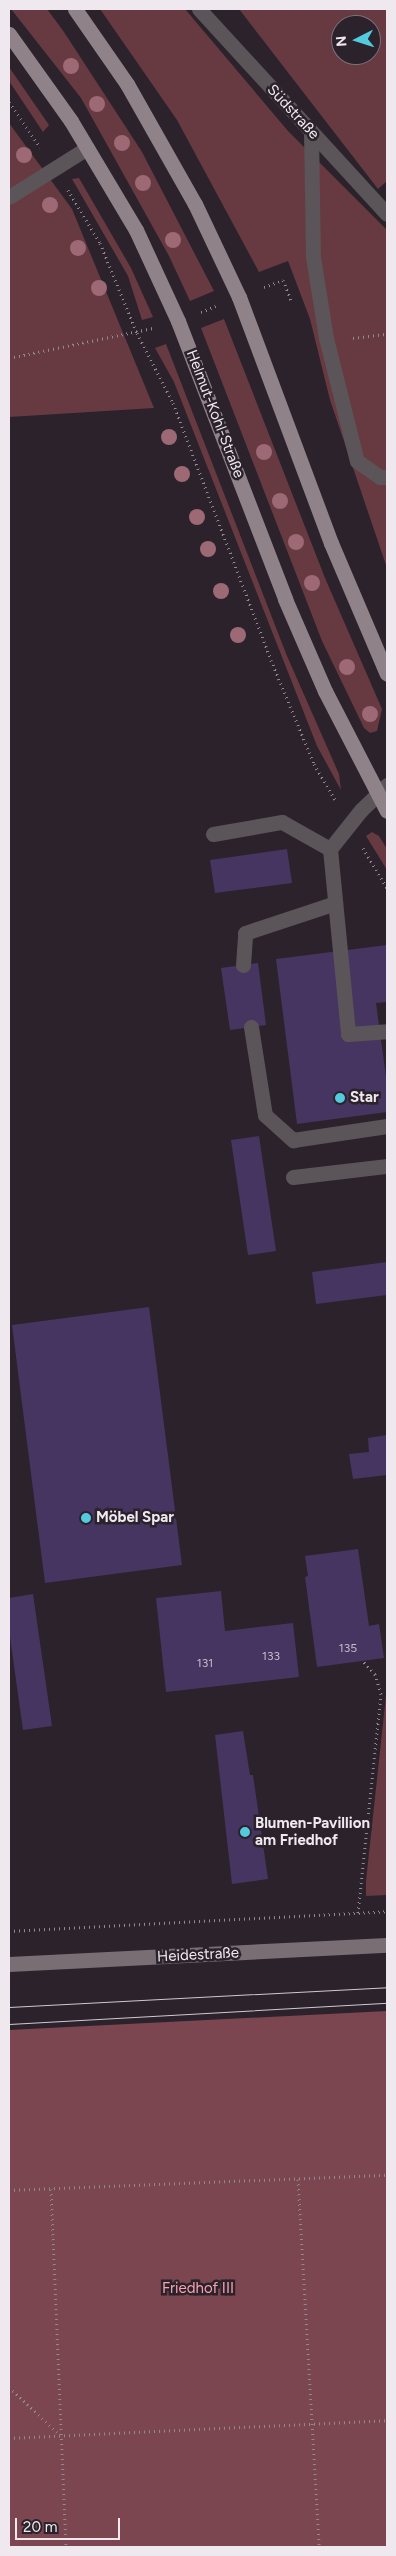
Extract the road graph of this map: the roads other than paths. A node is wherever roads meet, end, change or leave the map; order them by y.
1 (75, 9) edge
2 (199, 9) edge
3 (9, 34) edge
4 (311, 131) junction
5 (87, 148) junction
6 (9, 197) edge
7 (387, 214) edge
8 (387, 478) edge
9 (387, 674) edge
10 (382, 789) edge
11 (387, 811) edge
12 (213, 834) dead end
13 (330, 849) junction
14 (335, 902) junction
15 (243, 965) dead end
16 (251, 1027) dead end
17 (387, 1031) edge
18 (387, 1126) edge
19 (387, 1166) edge
20 (293, 1177) dead end
21 (387, 1945) edge
22 (9, 1964) edge

1 - 9 main road
2 - 4 street, Südstraße
3 - 5 main road, Helmut-Kohl-Straße
4 - 7 street, Südstraße
4 - 8 street
5 - 6 street
5 - 10 main road, Helmut-Kohl-Straße
10 - 11 main road, Helmut-Kohl-Straße
10 - 13 street
12 - 13 street
13 - 14 street
14 - 15 street
14 - 17 street
16 - 18 street
19 - 20 street
21 - 22 main road, Heidestraße

